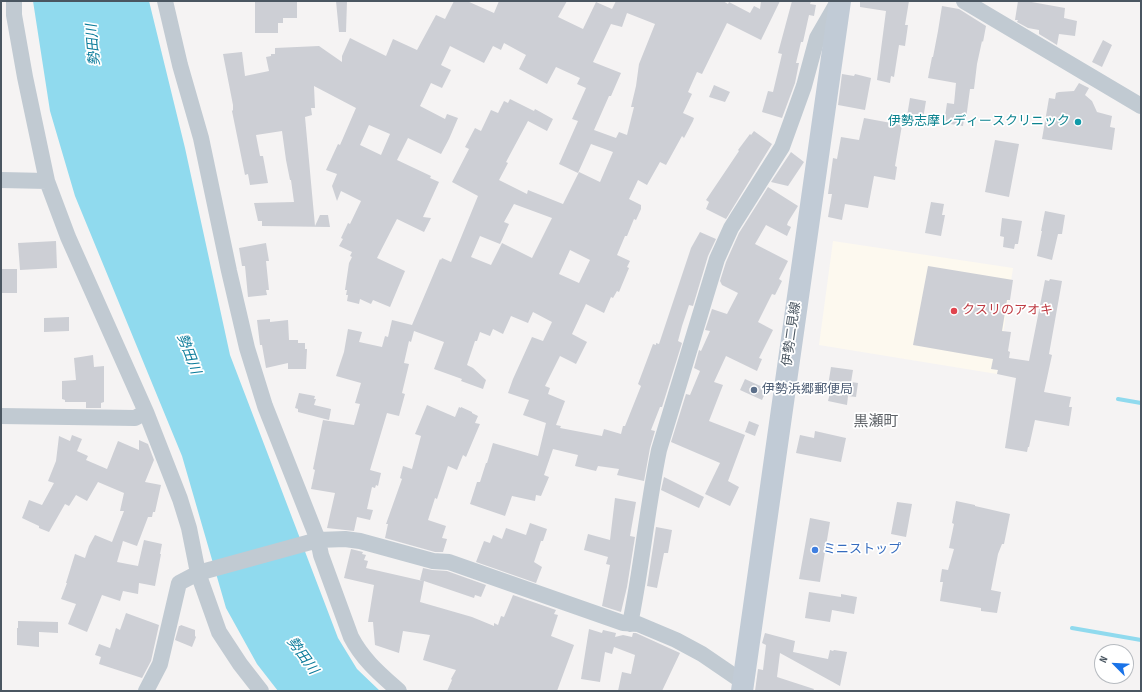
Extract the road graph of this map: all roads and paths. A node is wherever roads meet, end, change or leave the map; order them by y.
1 (14, 1) edge
2 (164, 1) edge
3 (839, 1) edge
4 (964, 1) edge
5 (1141, 106) edge
6 (1, 180) edge
7 (47, 181) junction
8 (146, 412) junction
9 (1, 416) edge
10 (318, 540) junction
11 (200, 572) junction
12 (630, 624) junction
13 (742, 686) edge
14 (146, 691) edge
15 (261, 691) edge
16 (399, 691) edge

1 - 7 street
2 - 10 street
3 - 12 street
3 - 13 main road, 伊勢二見線
4 - 5 street
6 - 7 street
7 - 8 street
8 - 9 street
8 - 11 street
10 - 11 street
10 - 12 street
10 - 16 street
11 - 14 street
11 - 15 street
12 - 13 street

